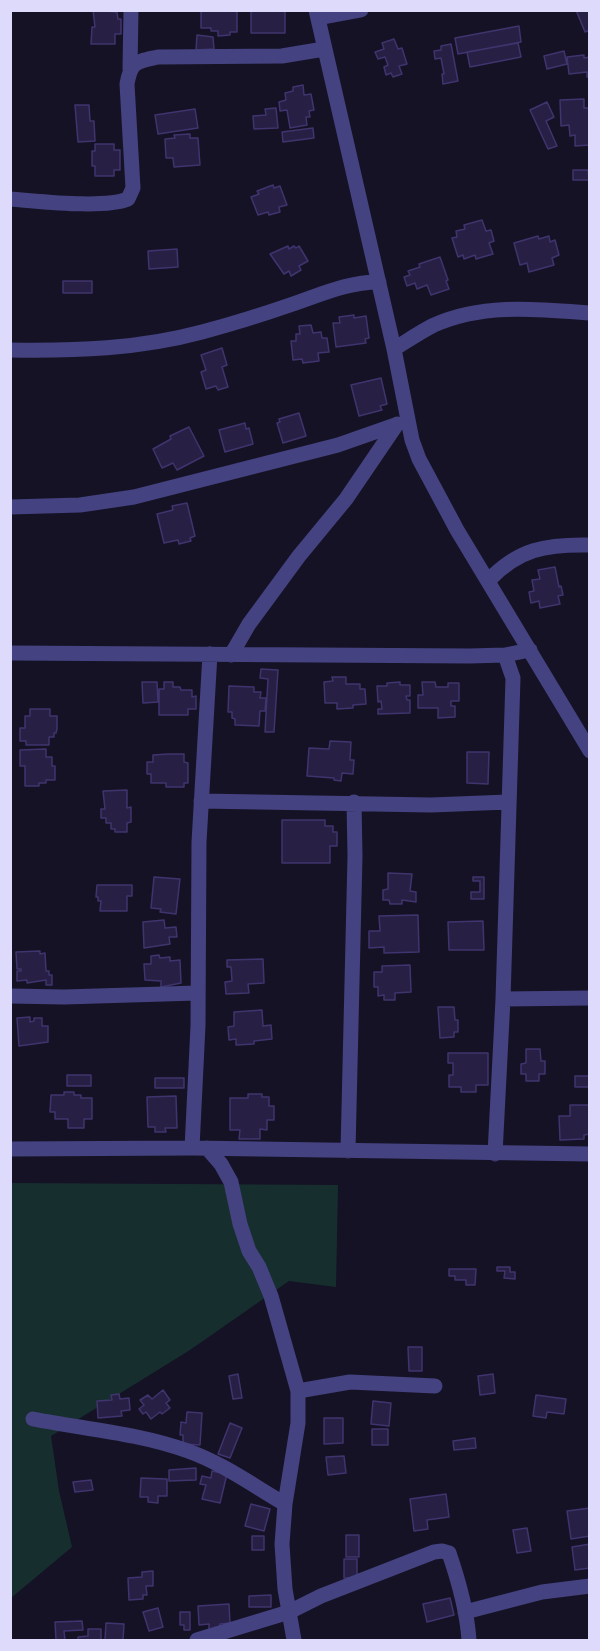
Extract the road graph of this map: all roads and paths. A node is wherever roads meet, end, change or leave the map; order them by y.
1 (131, 10) edge
2 (361, 10) edge
3 (317, 14) edge
4 (324, 49) junction
5 (130, 69) junction
6 (10, 199) edge
7 (379, 282) junction
8 (590, 313) edge
9 (394, 349) junction
10 (10, 350) edge
11 (402, 422) junction
12 (10, 507) edge
13 (590, 545) edge
14 (488, 581) junction
15 (530, 650) junction
16 (10, 653) edge
17 (210, 654) junction
18 (231, 655) junction
19 (506, 655) junction
20 (590, 751) edge
21 (201, 801) junction
22 (354, 802) junction
23 (508, 802) junction
24 (197, 993) junction
25 (10, 996) edge
26 (590, 998) edge
27 (503, 999) junction
28 (199, 1148) junction
29 (10, 1149) edge
30 (348, 1151) junction
31 (495, 1154) junction
32 (590, 1154) edge
33 (435, 1386) dead end
34 (298, 1391) junction
35 (33, 1419) dead end
36 (285, 1504) junction
37 (590, 1586) edge
38 (289, 1612) junction
39 (465, 1612) junction
40 (197, 1641) edge
41 (294, 1641) edge
42 (469, 1641) edge

1 - 5 street
2 - 3 street
3 - 4 street
4 - 5 street
4 - 7 street
5 - 6 street
7 - 9 street
7 - 10 street
8 - 9 street
9 - 11 street
11 - 12 street
11 - 14 street
11 - 18 street
13 - 14 street
14 - 15 street
15 - 19 street
15 - 20 street
16 - 17 street
17 - 18 street
17 - 21 street
18 - 19 street
19 - 23 street
21 - 22 street
21 - 24 street
22 - 23 street
22 - 30 street
23 - 27 street
24 - 25 street
24 - 28 street
26 - 27 street
27 - 31 street
28 - 29 street
28 - 30 street
28 - 34 street
30 - 31 street
31 - 32 street
33 - 34 street
34 - 36 street
35 - 36 street
36 - 38 street
37 - 39 street
38 - 39 street
38 - 40 street
38 - 41 street
39 - 42 street

